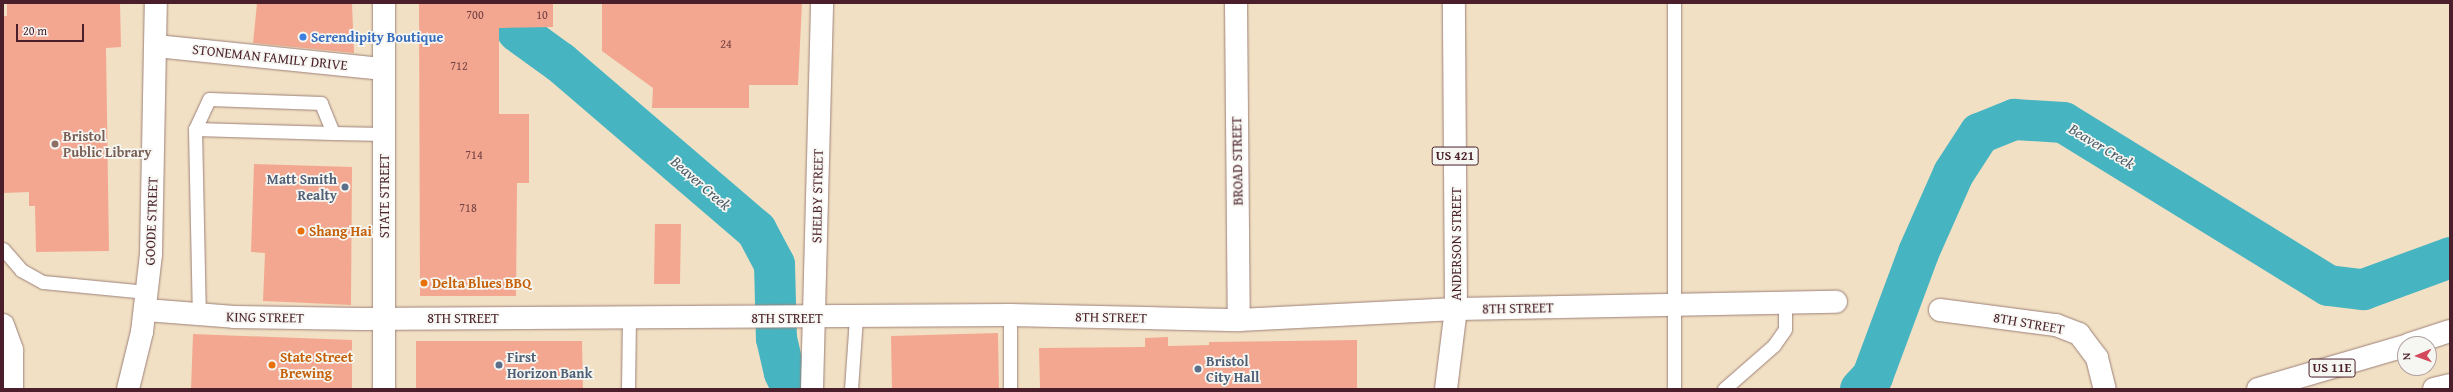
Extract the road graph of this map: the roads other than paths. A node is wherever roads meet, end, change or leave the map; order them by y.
1 (156, 3) edge
2 (384, 3) edge
3 (822, 3) edge
4 (1236, 3) edge
5 (1454, 3) edge
6 (1674, 3) edge
7 (156, 46) junction
8 (384, 68) junction
9 (195, 129) junction
10 (333, 133) junction
11 (384, 134) junction
12 (3, 248) edge
13 (146, 301) junction
14 (1836, 302) dead end
15 (1785, 304) junction
16 (1676, 306) junction
17 (1456, 309) junction
18 (1940, 310) dead end
19 (199, 314) junction
20 (1010, 315) junction
21 (629, 318) junction
22 (806, 318) junction
23 (856, 318) junction
24 (384, 319) junction
25 (1239, 320) junction
26 (3, 326) edge
27 (2450, 331) edge
28 (2435, 336) edge
29 (2397, 348) edge
30 (2450, 385) edge
31 (12, 389) edge
32 (128, 389) edge
33 (384, 389) edge
34 (628, 389) edge
35 (812, 389) edge
36 (851, 389) edge
37 (1010, 389) edge
38 (1446, 389) edge
39 (1674, 389) edge
40 (1724, 389) edge
41 (2105, 389) edge
42 (2258, 389) edge
43 (2434, 389) edge

1 - 7 main road, GOODE STREET
2 - 8 main road, STATE STREET
3 - 22 main road, SHELBY STREET
4 - 25 main road, BROAD STREET
5 - 17 main road, ANDERSON STREET / US 421
6 - 16 lane
7 - 8 main road, STONEMAN FAMILY DRIVE
7 - 13 main road, GOODE STREET
8 - 11 main road, STATE STREET
9 - 10 lane
9 - 10 lane
9 - 19 lane
10 - 11 lane
11 - 24 main road, STATE STREET
12 - 13 lane
13 - 19 main road, KING STREET
13 - 32 main road, GOODE STREET
14 - 15 main road, 8TH STREET
15 - 16 main road, 8TH STREET
15 - 40 lane
16 - 17 main road, 8TH STREET
16 - 39 lane
17 - 25 main road, 8TH STREET
17 - 38 main road, ANDERSON STREET / US 421
18 - 41 main road, 8TH STREET
19 - 24 main road, KING STREET
20 - 23 main road, 8TH STREET
20 - 25 main road, 8TH STREET
20 - 37 lane
21 - 22 main road, 8TH STREET
21 - 24 main road, 8TH STREET
21 - 34 lane
22 - 23 main road, 8TH STREET
22 - 35 main road, SHELBY STREET
23 - 36 lane
24 - 33 main road, STATE STREET
26 - 31 main road
27 - 28 main road
29 - 42 main road, US 11E
30 - 43 main road

